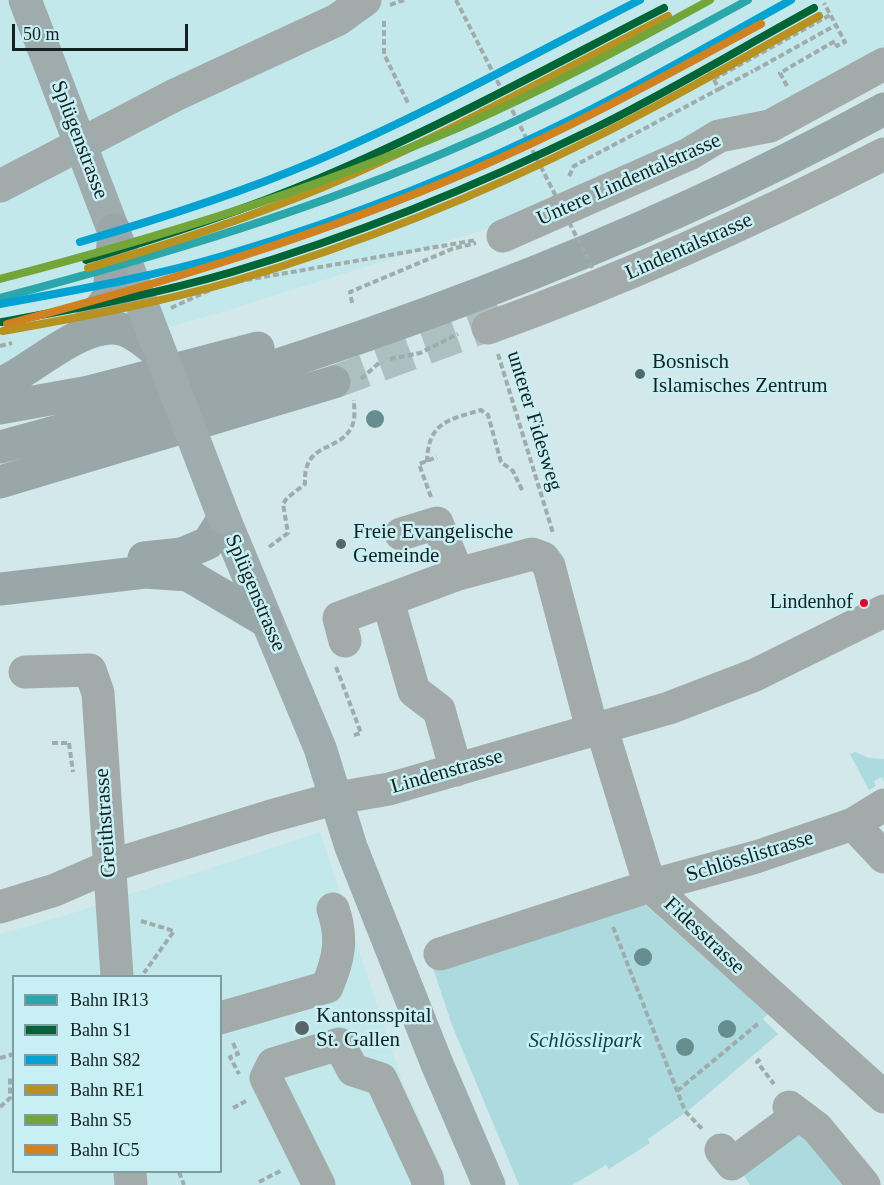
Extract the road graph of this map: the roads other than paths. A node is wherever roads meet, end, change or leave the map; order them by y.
1 (25, 0) edge
2 (374, 8) edge
3 (884, 64) edge
4 (884, 109) edge
5 (884, 154) edge
6 (0, 186) edge
7 (114, 230) junction
8 (503, 236) road end
9 (434, 309) junction
10 (488, 328) tunnel mouth
11 (81, 334) junction
12 (160, 354) junction
13 (0, 384) edge
14 (349, 388) tunnel mouth
15 (0, 408) edge
16 (0, 447) edge
17 (0, 482) edge
18 (224, 518) junction
19 (401, 534) dead end
20 (458, 574) junction
21 (0, 580) edge
22 (0, 589) edge
23 (388, 601) junction
24 (884, 611) edge
25 (267, 621) junction
26 (345, 641) road end
27 (25, 672) dead end
28 (597, 727) junction
29 (456, 770) junction
30 (336, 798) junction
31 (884, 805) edge
32 (853, 824) junction
33 (884, 857) edge
34 (110, 866) junction
35 (650, 886) junction
36 (0, 907) edge
37 (333, 909) dead end
38 (440, 954) dead end
39 (117, 975) edge
40 (222, 1017) edge
41 (884, 1097) edge
42 (721, 1150) dead end
43 (319, 1185) edge
44 (428, 1185) edge
45 (489, 1185) edge
46 (864, 1185) edge

1 - 7 main road, Splügenstrasse, bridge
2 - 6 street
3 - 8 street, Untere Lindentalstrasse
4 - 9 highway
5 - 10 street, Lindentalstrasse
7 - 11 highway, bridge
7 - 12 main road, Splügenstrasse, bridge
9 - 15 highway
9 - 16 highway
11 - 12 highway
11 - 13 highway
12 - 18 main road, Splügenstrasse, bridge
14 - 17 highway
18 - 21 highway
18 - 25 main road, Splügenstrasse
19 - 20 street
20 - 23 street
20 - 28 street, Fidesstrasse
22 - 25 highway
23 - 26 street
23 - 29 street
24 - 28 street, Lindenstrasse
25 - 30 main road, Splügenstrasse
27 - 34 street, Greithstrasse
28 - 29 street, Lindenstrasse
28 - 35 street, Fidesstrasse
29 - 30 street, Lindenstrasse
30 - 34 street, Lindenstrasse
30 - 45 main road, Splügenstrasse
31 - 32 street, Schlösslistrasse
32 - 33 street
32 - 35 street, Schlösslistrasse
34 - 36 street, Lindenstrasse
34 - 39 street, Greithstrasse
35 - 38 street, Schlösslistrasse
35 - 41 street, Fidesstrasse
37 - 40 street
42 - 46 street
43 - 44 street

